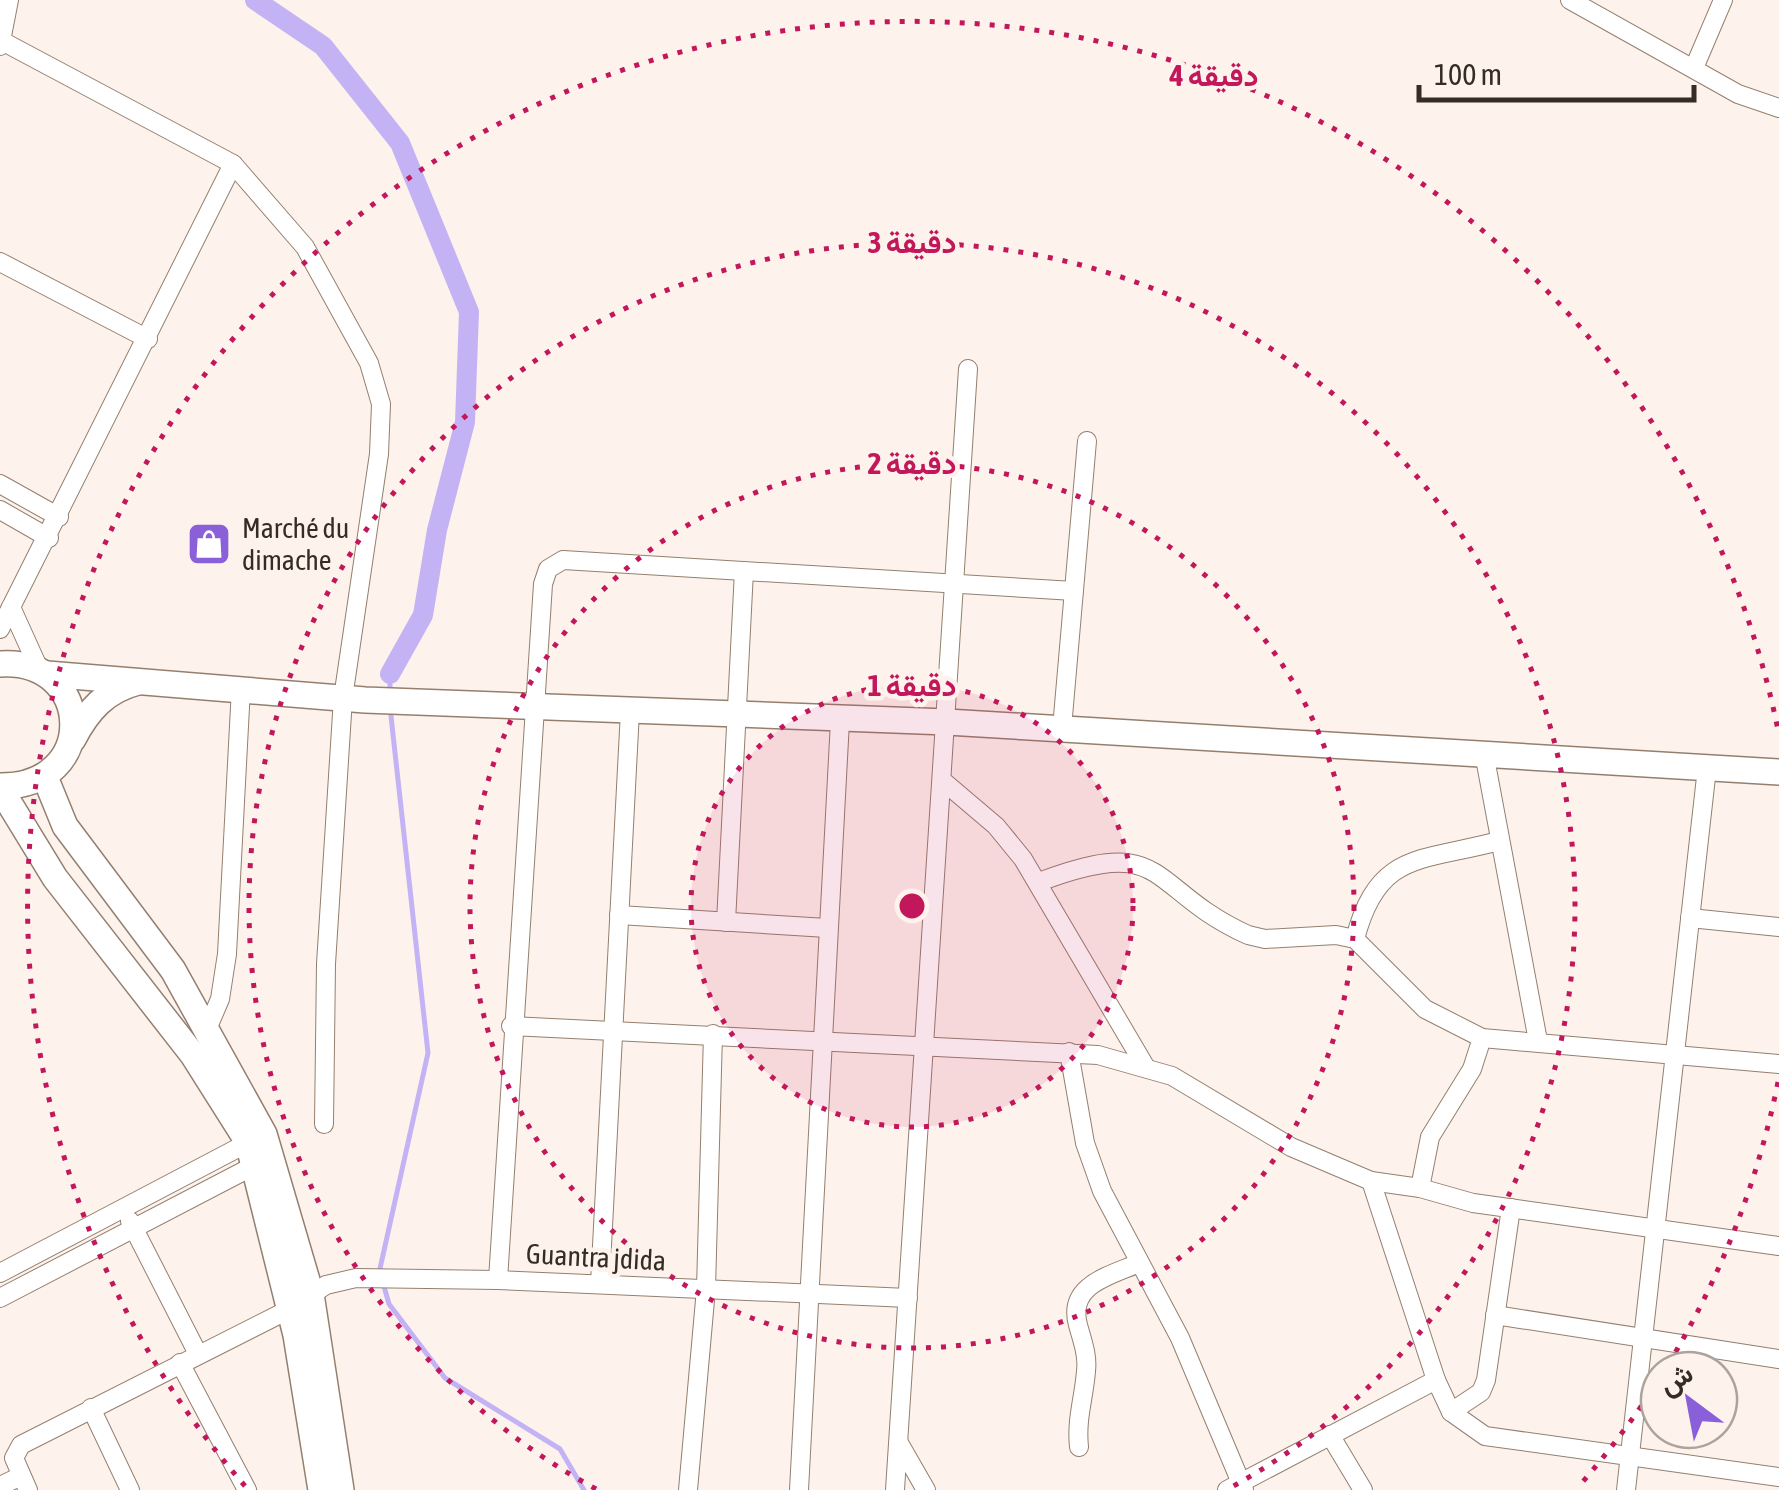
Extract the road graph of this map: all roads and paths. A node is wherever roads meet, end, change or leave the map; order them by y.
1 (9, 0) edge
2 (1723, 0) edge
3 (1580, 3) edge
4 (1, 42) edge
5 (1694, 68) junction
6 (1778, 107) edge
7 (234, 164) junction
8 (0, 262) edge
9 (148, 339) junction
10 (968, 368) dead end
11 (1086, 441) dead end
12 (0, 484) edge
13 (19, 495) junction
14 (4, 512) edge
15 (60, 516) junction
16 (49, 538) junction
17 (744, 571) junction
18 (955, 582) junction
19 (1074, 590) junction
20 (12, 607) junction
21 (0, 629) edge
22 (0, 664) edge
23 (43, 671) junction
24 (150, 679) junction
25 (241, 688) junction
26 (354, 699) junction
27 (532, 705) junction
28 (630, 710) junction
29 (737, 716) junction
30 (840, 721) junction
31 (946, 722) junction
32 (1062, 728) junction
33 (72, 738) junction
34 (1484, 753) junction
35 (1707, 768) junction
36 (1779, 772) edge
37 (45, 778) junction
38 (943, 781) junction
39 (0, 787) edge
40 (1498, 841) junction
41 (1039, 882) junction
42 (619, 915) junction
43 (1690, 918) junction
44 (726, 922) junction
45 (1779, 927) edge
46 (828, 928) junction
47 (1355, 939) junction
48 (511, 1026) junction
49 (208, 1028) junction
50 (613, 1031) junction
51 (713, 1034) junction
52 (1482, 1038) junction
53 (821, 1039) junction
54 (1538, 1041) junction
55 (925, 1046) junction
56 (1069, 1052) junction
57 (193, 1055) junction
58 (1675, 1055) junction
59 (1779, 1064) edge
60 (1145, 1066) junction
61 (324, 1124) dead end
62 (260, 1150) junction
63 (1371, 1180) junction
64 (1420, 1188) junction
65 (123, 1208) junction
66 (1511, 1208) junction
67 (133, 1228) junction
68 (1658, 1228) junction
69 (1779, 1246) edge
70 (1139, 1263) junction
71 (0, 1273) edge
72 (498, 1280) junction
73 (600, 1284) junction
74 (706, 1289) junction
75 (311, 1294) junction
76 (808, 1294) junction
77 (0, 1298) edge
78 (908, 1298) junction
79 (290, 1309) junction
80 (1495, 1316) junction
81 (1644, 1339) junction
82 (198, 1354) junction
83 (1779, 1359) edge
84 (180, 1363) junction
85 (1436, 1380) junction
86 (91, 1408) junction
87 (1451, 1412) junction
88 (1330, 1435) junction
89 (899, 1442) junction
90 (1079, 1447) dead end
91 (1630, 1456) junction
92 (1779, 1477) edge
93 (24, 1483) edge
94 (0, 1486) edge
95 (1237, 1488) edge
96 (130, 1490) edge
97 (247, 1490) edge
98 (321, 1490) edge
99 (341, 1490) edge
100 (688, 1490) edge
101 (799, 1490) edge
102 (895, 1490) edge
103 (926, 1490) edge
104 (1363, 1490) edge
105 (1626, 1490) edge

1 - 4 street
2 - 5 street
3 - 5 street
4 - 7 street
5 - 6 street
7 - 9 street
7 - 26 street
8 - 9 street
9 - 15 street
10 - 18 street
11 - 19 street
12 - 13 street
13 - 14 street
13 - 15 street
14 - 16 street
15 - 16 street
16 - 20 street
17 - 18 street
17 - 27 street
17 - 29 street
18 - 19 street
18 - 31 street
19 - 32 street
20 - 21 street
20 - 23 street
22 - 23 street
23 - 24 street
23 - 33 street
24 - 25 street
24 - 33 street
25 - 26 street
25 - 49 street
26 - 27 street
26 - 61 street
27 - 28 street
27 - 48 street
28 - 29 street
28 - 42 street
29 - 30 street
29 - 44 street
30 - 31 street
30 - 46 street
31 - 32 street
31 - 38 street
32 - 34 street
33 - 37 street
34 - 35 street
34 - 40 street
35 - 36 street
35 - 43 street
37 - 39 street
37 - 49 street
38 - 41 street
38 - 55 street
39 - 57 street
40 - 47 street
40 - 54 street
41 - 47 street
41 - 60 street
42 - 44 street
42 - 50 street
43 - 45 street
43 - 58 street
44 - 46 street
46 - 53 street
47 - 52 street
48 - 50 street
48 - 72 street
49 - 57 street
49 - 62 street
50 - 51 street
50 - 73 street
51 - 53 street
51 - 74 street
52 - 54 street
52 - 64 street
53 - 55 street
53 - 76 street
54 - 58 street
55 - 56 street
55 - 78 street
56 - 60 street
56 - 70 street
57 - 62 street
58 - 59 street
58 - 68 street
60 - 63 street
62 - 65 street
62 - 67 street
62 - 75 street
62 - 79 street
63 - 64 street
63 - 85 street
64 - 66 street
65 - 67 street
65 - 71 street
66 - 68 street
66 - 80 street
67 - 77 street
67 - 82 street
68 - 69 street
68 - 81 street
70 - 90 street
70 - 95 street
72 - 73 street, Guantra jdida
72 - 75 street, Guantra jdida
73 - 74 street, Guantra jdida
74 - 76 street, Guantra jdida
74 - 100 street
75 - 79 street, Guantra jdida
75 - 99 street
76 - 78 street, Guantra jdida
76 - 101 street
78 - 89 street
79 - 82 street, Guantra jdida
79 - 98 street
80 - 81 street
80 - 87 street
81 - 83 street
81 - 91 street
82 - 84 street, Guantra jdida
84 - 86 street, Guantra jdida
84 - 97 street
85 - 87 street
85 - 88 street
86 - 93 street, Guantra jdida
86 - 96 street
87 - 91 street
88 - 95 street
88 - 104 street
89 - 102 street
89 - 103 street
91 - 92 street
91 - 105 street
93 - 94 street

